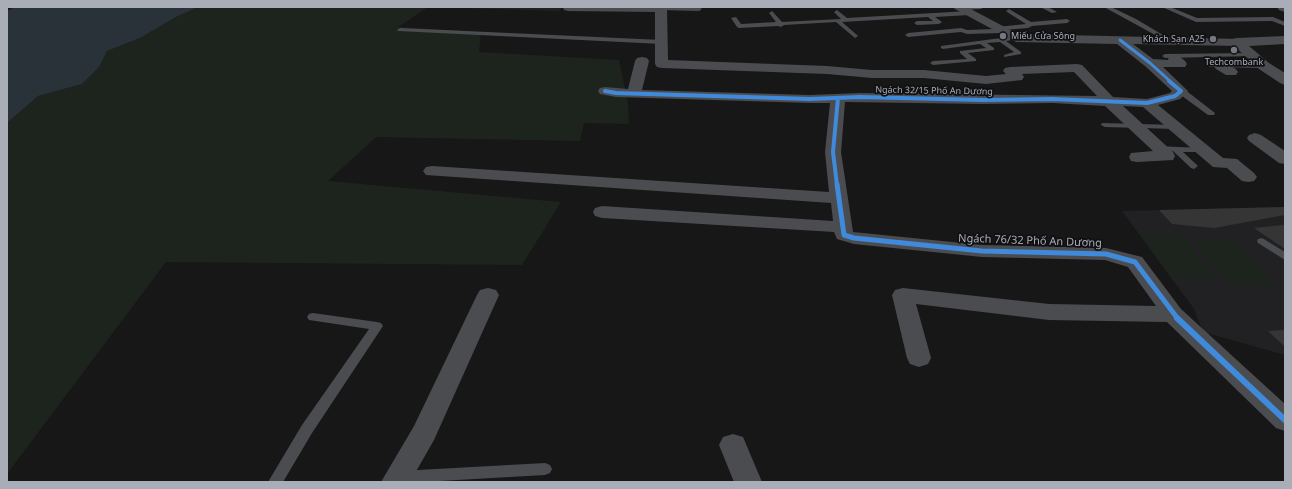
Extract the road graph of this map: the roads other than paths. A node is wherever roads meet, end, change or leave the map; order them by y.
1 (981, 7) edge
2 (1043, 7) edge
3 (1107, 7) edge
4 (1165, 7) edge
5 (568, 8) edge
6 (661, 8) edge
7 (699, 9) dead end
8 (964, 10) edge
9 (837, 12) dead end
10 (1009, 12) dead end
11 (1054, 12) dead end
12 (772, 13) dead end
13 (803, 13) dead end
14 (929, 15) junction
15 (734, 18) dead end
16 (838, 21) junction
17 (847, 21) junction
18 (1067, 21) dead end
19 (812, 23) junction
20 (917, 24) dead end
21 (1030, 24) junction
22 (1285, 24) edge
23 (781, 25) junction
24 (400, 30) dead end
25 (1000, 33) junction
26 (855, 36) dead end
27 (908, 36) dead end
28 (1019, 38) junction
29 (1051, 38) junction
30 (1120, 40) junction
31 (1283, 40) edge
32 (1170, 41) junction
33 (662, 42) junction
34 (981, 42) junction
35 (1237, 42) junction
36 (943, 48) dead end
37 (1041, 49) dead end
38 (1251, 55) junction
39 (1169, 58) joint
40 (642, 61) dead end
41 (1150, 63) junction
42 (933, 64) dead end
43 (1264, 66) junction
44 (986, 68) dead end
45 (1009, 68) junction
46 (1221, 68) dead end
47 (898, 74) junction
48 (1285, 80) edge
49 (605, 91) dead end
50 (1181, 91) junction
51 (634, 93) junction
52 (838, 98) junction
53 (907, 98) junction
54 (1042, 99) junction
55 (1109, 101) junction
56 (1147, 103) junction
57 (1211, 113) dead end
58 (1105, 126) dead end
59 (1135, 126) junction
60 (1176, 127) junction
61 (1255, 138) dead end
62 (1158, 148) junction
63 (1174, 148) junction
64 (1203, 150) junction
65 (1137, 157) dead end
66 (1283, 157) edge
67 (1194, 166) dead end
68 (432, 171) dead end
69 (1248, 177) dead end
70 (839, 198) junction
71 (602, 212) dead end
72 (843, 227) junction
73 (1262, 241) dead end
74 (1285, 257) edge
75 (488, 295) dead end
76 (1173, 314) junction
77 (313, 317) dead end
78 (919, 358) dead end
79 (1285, 420) edge
80 (733, 446) dead end
81 (545, 469) dead end
82 (396, 479) edge
83 (275, 482) edge
84 (748, 482) edge

1 - 8 lane
2 - 11 lane
3 - 32 lane
4 - 22 lane
5 - 6 street
6 - 7 lane
6 - 33 street
8 - 14 lane
8 - 25 street
9 - 17 lane
10 - 21 lane
12 - 23 lane
13 - 19 lane
14 - 17 lane
14 - 20 lane
15 - 23 lane
16 - 17 lane
16 - 19 lane
16 - 26 lane
18 - 21 lane
19 - 23 lane
21 - 25 lane
24 - 33 lane
25 - 27 lane
25 - 28 street
25 - 34 lane
25 - 45 lane
28 - 29 street
28 - 37 street
29 - 30 street
29 - 45 street
30 - 32 street
30 - 41 street
31 - 35 street
32 - 35 street
33 - 47 street
34 - 36 lane
34 - 42 lane
35 - 38 street
38 - 39 lane
38 - 43 street
39 - 41 street
40 - 51 street
41 - 50 street
43 - 46 lane
43 - 48 street
44 - 45 street
45 - 47 street
45 - 54 street
45 - 55 street
47 - 53 street
49 - 51 street, Ngách 32/15 Phố An Dương
50 - 56 street, Ngách 32/15 Phố An Dương
50 - 57 lane
51 - 52 street, Ngách 32/15 Phố An Dương
52 - 53 street, Ngách 32/15 Phố An Dương
52 - 70 street
53 - 54 street, Ngách 32/15 Phố An Dương
54 - 55 street, Ngách 32/15 Phố An Dương
55 - 56 street, Ngách 32/15 Phố An Dương
55 - 59 street
56 - 60 street
58 - 59 lane
59 - 60 lane
59 - 62 street
60 - 64 street
61 - 66 street
62 - 63 lane
62 - 65 street
63 - 64 lane
63 - 67 lane
64 - 69 street
68 - 70 street
70 - 72 street
71 - 72 street
72 - 76 street, Ngách 76/32 Phố An Dương
73 - 74 lane
75 - 82 street
76 - 78 street
76 - 79 street, Ngách 76/32 Phố An Dương
77 - 83 lane
80 - 84 street
81 - 82 lane

